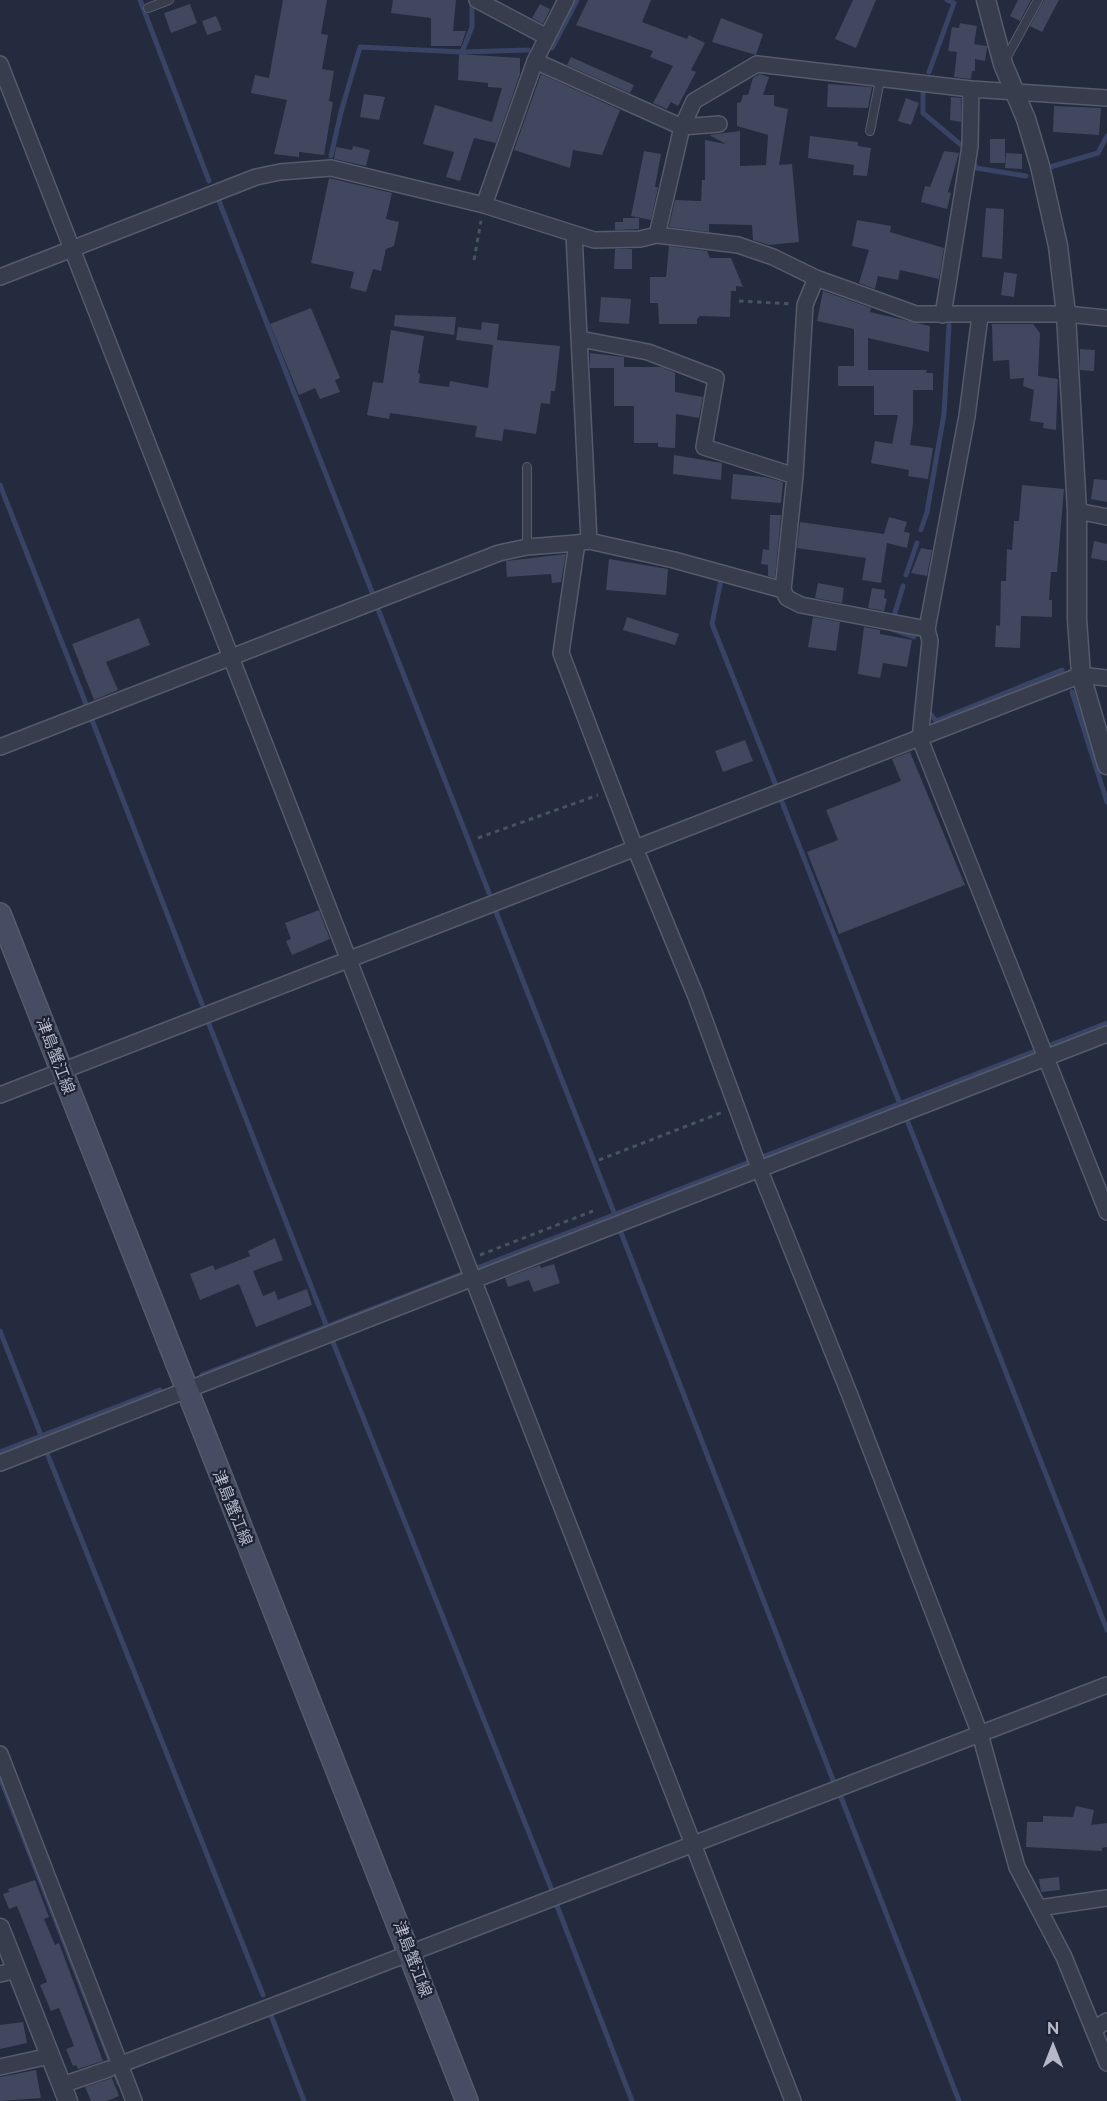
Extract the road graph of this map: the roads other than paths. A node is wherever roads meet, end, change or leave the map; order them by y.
1 (170, 0) edge
2 (477, 0) edge
3 (566, 0) edge
4 (986, 0) edge
5 (1038, 0) edge
6 (148, 8) dead end
7 (547, 37) junction
8 (535, 61) junction
9 (0, 64) edge
10 (1004, 64) junction
11 (880, 80) junction
12 (971, 89) junction
13 (1013, 91) junction
14 (1107, 98) edge
15 (719, 124) dead end
16 (682, 127) junction
17 (870, 132) dead end
18 (484, 204) junction
19 (574, 234) junction
20 (657, 235) junction
21 (72, 248) junction
22 (0, 277) edge
23 (816, 278) junction
24 (1066, 314) junction
25 (943, 315) junction
26 (980, 316) junction
27 (1107, 318) edge
28 (580, 339) junction
29 (527, 467) dead end
30 (795, 476) junction
31 (1077, 511) junction
32 (1107, 518) edge
33 (583, 542) junction
34 (527, 547) junction
35 (783, 590) junction
36 (927, 629) junction
37 (232, 656) junction
38 (1081, 675) junction
39 (1107, 678) edge
40 (920, 739) junction
41 (0, 747) edge
42 (1107, 765) edge
43 (635, 848) junction
44 (0, 914) edge
45 (349, 957) junction
46 (1107, 1034) edge
47 (1043, 1050) junction
48 (61, 1071) junction
49 (0, 1095) edge
50 (759, 1168) junction
51 (1107, 1212) edge
52 (471, 1271) junction
53 (185, 1390) junction
54 (0, 1463) edge
55 (1107, 1685) edge
56 (980, 1734) junction
57 (0, 1754) edge
58 (693, 1844) junction
59 (1107, 1898) edge
60 (1039, 1908) junction
61 (0, 1928) edge
62 (410, 1952) junction
63 (8, 1972) edge
64 (1100, 2025) edge
65 (50, 2056) junction
66 (1107, 2063) edge
67 (0, 2067) edge
68 (114, 2067) junction
69 (65, 2093) edge
70 (134, 2101) edge
71 (467, 2101) edge
72 (794, 2101) edge

1 - 6 lane
2 - 7 street
3 - 7 street
4 - 10 street
5 - 10 lane
7 - 8 street
8 - 16 street
8 - 18 street
9 - 21 street
10 - 13 street
11 - 12 street
11 - 16 street
11 - 17 lane
12 - 13 street
12 - 25 street
13 - 14 street
13 - 24 street
15 - 16 street
16 - 20 street
18 - 19 street
18 - 21 street
19 - 20 street
19 - 28 street
20 - 23 street
21 - 22 street
21 - 37 street
23 - 25 street
23 - 30 street
24 - 26 street
24 - 27 street
24 - 31 street
25 - 26 street
26 - 36 street
28 - 30 street
28 - 33 street
29 - 34 lane
30 - 35 street
31 - 32 street
31 - 38 street
33 - 34 street
33 - 35 street
33 - 43 street
34 - 37 street
35 - 36 street
36 - 40 street
37 - 41 street
37 - 45 street
38 - 39 street
38 - 40 street
38 - 42 street
40 - 43 street
40 - 47 street
43 - 45 street
43 - 50 street
44 - 48 main road, 津島蟹江線
45 - 48 street
45 - 52 street
46 - 47 street
47 - 50 street
47 - 51 street
48 - 49 street
48 - 53 main road, 津島蟹江線
50 - 52 street
50 - 56 street
52 - 53 street
52 - 58 street
53 - 54 street
53 - 62 main road, 津島蟹江線
55 - 56 street
56 - 58 street
56 - 60 street
57 - 68 street
58 - 62 street
58 - 72 street
59 - 60 street
60 - 64 street
61 - 63 street
62 - 68 street
62 - 71 main road, 津島蟹江線
63 - 65 street
64 - 66 street
65 - 67 street
65 - 69 street
68 - 69 street
68 - 70 street

